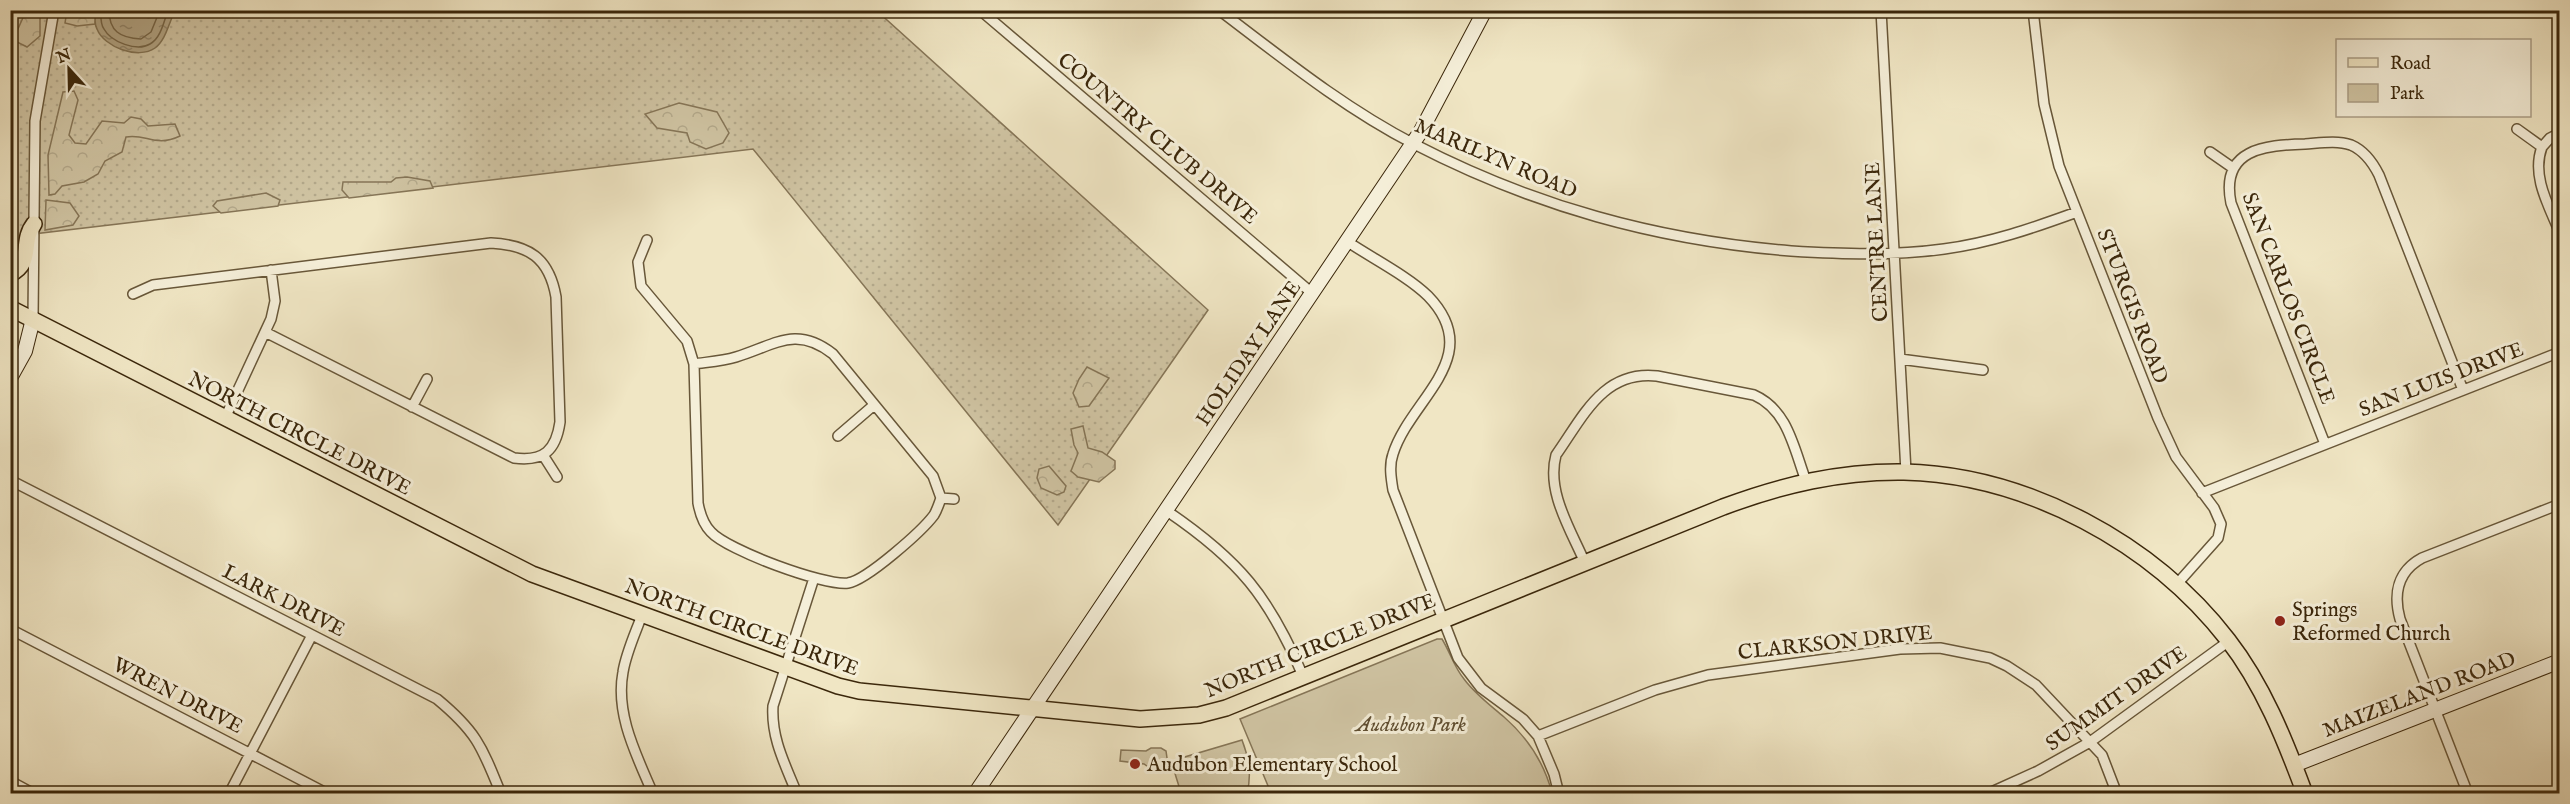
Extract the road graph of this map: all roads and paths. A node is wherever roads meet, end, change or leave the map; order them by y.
1 (54, 10) edge
2 (980, 10) edge
3 (1219, 10) edge
4 (1485, 10) edge
5 (1881, 10) edge
6 (2033, 10) edge
7 (2517, 129) dead end
8 (2559, 133) edge
9 (1413, 144) junction
10 (2542, 147) junction
11 (2210, 152) dead end
12 (2233, 168) junction
13 (2078, 212) junction
14 (34, 224) junction
15 (2559, 233) edge
16 (647, 240) dead end
17 (1348, 242) junction
18 (1895, 252) junction
19 (271, 270) junction
20 (10, 274) edge
21 (133, 294) dead end
22 (1313, 294) junction
23 (10, 308) edge
24 (33, 319) junction
25 (267, 333) junction
26 (2559, 352) edge
27 (1900, 359) junction
28 (694, 364) junction
29 (1983, 370) dead end
30 (10, 378) edge
31 (427, 379) dead end
32 (2463, 390) junction
33 (874, 405) junction
34 (412, 407) junction
35 (225, 418) junction
36 (838, 436) dead end
37 (2325, 444) junction
38 (543, 455) junction
39 (1906, 472) junction
40 (557, 477) dead end
41 (10, 480) edge
42 (1806, 481) junction
43 (2202, 493) junction
44 (941, 498) junction
45 (954, 499) dead end
46 (2559, 504) edge
47 (1167, 511) junction
48 (1585, 563) junction
49 (814, 578) junction
50 (2177, 584) junction
51 (642, 615) junction
52 (1442, 620) junction
53 (10, 629) edge
54 (312, 635) junction
55 (2229, 641) junction
56 (2559, 662) edge
57 (786, 667) junction
58 (1303, 676) junction
59 (1033, 710) junction
60 (2435, 711) junction
61 (1538, 736) junction
62 (2090, 742) junction
63 (250, 753) junction
64 (2294, 765) junction
65 (10, 781) edge
66 (34, 794) edge
67 (229, 794) edge
68 (328, 794) edge
69 (501, 794) edge
70 (653, 794) edge
71 (797, 794) edge
72 (975, 794) edge
73 (1559, 794) edge
74 (1987, 794) edge
75 (2117, 794) edge
76 (2305, 794) edge
77 (2468, 794) edge

1 - 14 street
2 - 22 street, COUNTRY CLUB DRIVE
3 - 9 street, MARILYN ROAD
4 - 9 street, HOLIDAY LANE
5 - 18 street, CENTRE LANE
6 - 13 street, STURGIS ROAD
7 - 10 street
8 - 10 street
9 - 17 street, HOLIDAY LANE
9 - 18 street, MARILYN ROAD
10 - 15 street
11 - 12 street
12 - 32 street, SAN CARLOS CIRCLE
12 - 37 street, SAN CARLOS CIRCLE
13 - 18 street, MARILYN ROAD
13 - 43 street, STURGIS ROAD
14 - 20 main road
14 - 24 street
16 - 28 street
17 - 22 street, HOLIDAY LANE
17 - 52 street
18 - 27 street, CENTRE LANE
19 - 21 street
19 - 25 street
19 - 38 street
22 - 47 street, HOLIDAY LANE
23 - 24 main road, NORTH CIRCLE DRIVE
24 - 30 street
24 - 35 main road, NORTH CIRCLE DRIVE
25 - 34 street
25 - 35 street
26 - 32 street, SAN LUIS DRIVE
27 - 29 street
27 - 39 street, CENTRE LANE
28 - 33 street
28 - 49 street
31 - 34 street
32 - 37 street, SAN LUIS DRIVE
33 - 36 street
33 - 44 street
34 - 38 street
35 - 51 main road, NORTH CIRCLE DRIVE
37 - 43 street, SAN LUIS DRIVE
38 - 40 street
39 - 42 main road, NORTH CIRCLE DRIVE
39 - 50 main road, NORTH CIRCLE DRIVE
41 - 54 street, LARK DRIVE
42 - 48 main road, NORTH CIRCLE DRIVE
42 - 48 street
43 - 50 street, STURGIS ROAD
44 - 45 street
44 - 49 street
46 - 60 street
47 - 58 street
47 - 59 street, HOLIDAY LANE
48 - 52 main road, NORTH CIRCLE DRIVE
49 - 57 street
50 - 55 main road, NORTH CIRCLE DRIVE
51 - 57 main road, NORTH CIRCLE DRIVE
51 - 70 street
52 - 58 main road, NORTH CIRCLE DRIVE
52 - 61 street
53 - 63 street, WREN DRIVE
54 - 63 street
54 - 69 street, LARK DRIVE
55 - 62 street, SUMMIT DRIVE
55 - 64 main road, NORTH CIRCLE DRIVE
56 - 60 street, MAIZELAND ROAD
57 - 59 main road, NORTH CIRCLE DRIVE
57 - 71 street
58 - 59 main road, NORTH CIRCLE DRIVE
59 - 72 street, HOLIDAY LANE
60 - 64 street, MAIZELAND ROAD
60 - 77 street
61 - 62 street, CLARKSON DRIVE
61 - 73 street
62 - 74 street, SUMMIT DRIVE
62 - 75 street, CLARKSON DRIVE
63 - 67 street
63 - 68 street, WREN DRIVE
64 - 76 main road, NORTH CIRCLE DRIVE
65 - 66 street

